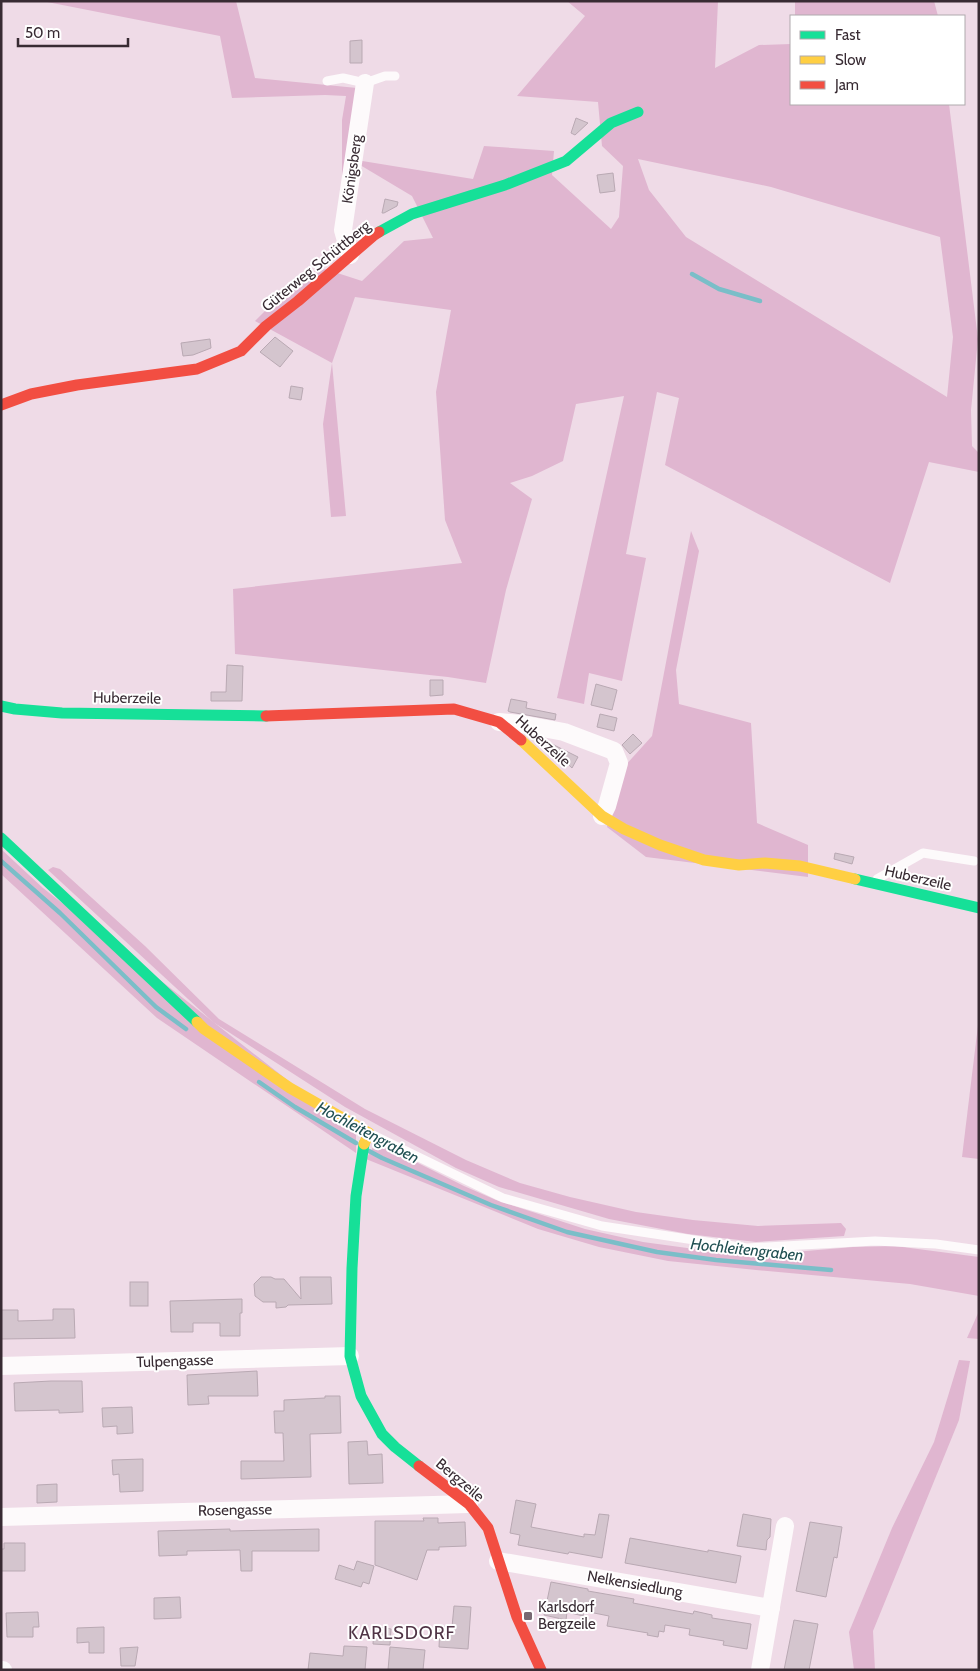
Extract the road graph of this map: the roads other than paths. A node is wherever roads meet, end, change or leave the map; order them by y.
1 (395, 76) dead end
2 (327, 81) dead end
3 (365, 83) junction
4 (638, 112) dead end
5 (350, 255) junction
6 (1, 405) edge
7 (1, 706) edge
8 (499, 722) junction
9 (602, 816) junction
10 (1, 838) edge
11 (974, 862) dead end
12 (870, 882) junction
13 (979, 908) edge
14 (367, 1136) junction
15 (979, 1250) edge
16 (350, 1356) junction
17 (1, 1366) edge
18 (469, 1504) junction
19 (1, 1517) edge
20 (785, 1526) dead end
21 (498, 1560) junction
22 (771, 1608) junction
23 (541, 1670) edge
24 (760, 1670) edge

1 - 3 lane
2 - 3 lane
3 - 5 street, Königsberg
4 - 5 street, Güterweg Schüttberg
5 - 6 street, Güterweg Schüttberg
7 - 8 street, Huberzeile
8 - 9 street, Huberzeile
8 - 9 street
9 - 12 street, Huberzeile
10 - 14 street
11 - 12 lane
12 - 13 street, Huberzeile
14 - 15 lane
14 - 16 street, Bergzeile
16 - 17 street, Tulpengasse
16 - 18 street, Bergzeile
18 - 19 street, Rosengasse
18 - 21 street, Bergzeile
20 - 22 street
21 - 22 street, Nelkensiedlung
21 - 23 street, Bergzeile
22 - 24 street

